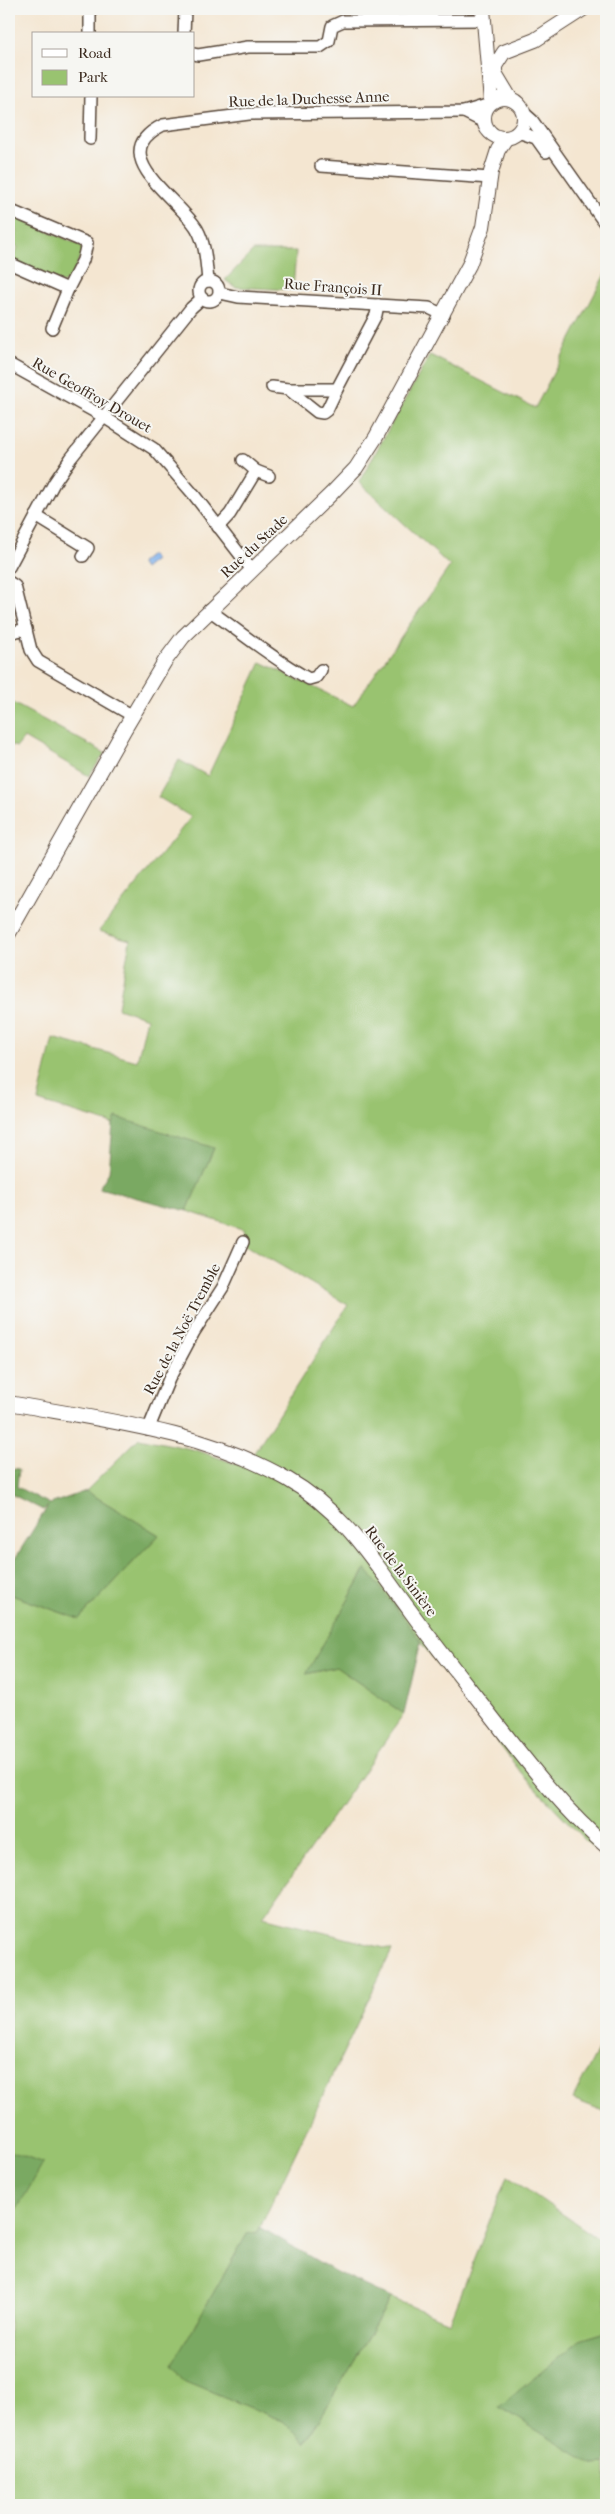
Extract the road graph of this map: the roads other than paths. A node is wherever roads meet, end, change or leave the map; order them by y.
1 (90, 9) edge
2 (185, 9) edge
3 (582, 9) edge
4 (484, 21) edge
5 (90, 32) edge
6 (184, 32) edge
7 (504, 52) junction
8 (195, 54) edge
9 (91, 98) edge
10 (510, 98) junction
11 (489, 104) junction
12 (464, 112) junction
13 (524, 112) junction
14 (487, 127) junction
15 (518, 132) junction
16 (506, 138) junction
17 (90, 139) dead end
18 (321, 166) dead end
19 (491, 175) junction
20 (9, 210) edge
21 (606, 225) edge
22 (606, 231) edge
23 (9, 262) edge
24 (208, 281) junction
25 (68, 289) junction
26 (220, 293) junction
27 (202, 298) junction
28 (378, 305) junction
29 (444, 315) junction
30 (52, 328) dead end
31 (10, 367) edge
32 (272, 387) dead end
33 (288, 389) junction
34 (337, 389) junction
35 (104, 417) junction
36 (243, 460) dead end
37 (256, 471) junction
38 (269, 476) dead end
39 (36, 516) junction
40 (218, 527) junction
41 (83, 556) dead end
42 (9, 567) edge
43 (252, 570) junction
44 (9, 582) edge
45 (210, 610) junction
46 (26, 629) junction
47 (9, 633) edge
48 (321, 670) dead end
49 (132, 716) junction
50 (9, 933) edge
51 (243, 1242) dead end
52 (9, 1403) edge
53 (148, 1430) junction
54 (606, 1846) edge

1 - 5 street
2 - 6 street
3 - 7 street
4 - 7 street
4 - 8 street
4 - 11 street
7 - 10 street
9 - 17 street
10 - 11 street
10 - 13 street
11 - 12 street, Rue de la Duchesse Anne
11 - 14 street
12 - 14 street, Rue de la Duchesse Anne
12 - 24 street, Rue de la Duchesse Anne
13 - 15 street
13 - 21 street
14 - 16 street
14 - 19 street, Rue du Stade
15 - 16 street
15 - 22 street
16 - 19 street, Rue du Stade
18 - 19 street
19 - 29 street, Rue du Stade
20 - 25 street
23 - 25 street
24 - 26 street
24 - 27 street
25 - 30 street
26 - 27 street
26 - 28 street, Rue François II
27 - 35 street
28 - 29 street, Rue François II
28 - 34 street
29 - 43 street, Rue du Stade
31 - 35 street, Rue Geoffroy Drouet
32 - 33 street
33 - 34 street
33 - 34 street
35 - 39 street
35 - 40 street, Rue Geoffroy Drouet
36 - 37 street
37 - 38 street
37 - 40 street
39 - 41 street
39 - 42 street
40 - 43 street, Rue Geoffroy Drouet
43 - 45 street, Rue du Stade
44 - 46 street
45 - 48 street
45 - 49 street, Rue du Stade
46 - 47 street
46 - 49 street
49 - 50 street, Rue du Stade
51 - 53 street, Rue de la Noë Tremble
52 - 53 street, Rue de la Sinière
53 - 54 street, Rue de la Sinière

